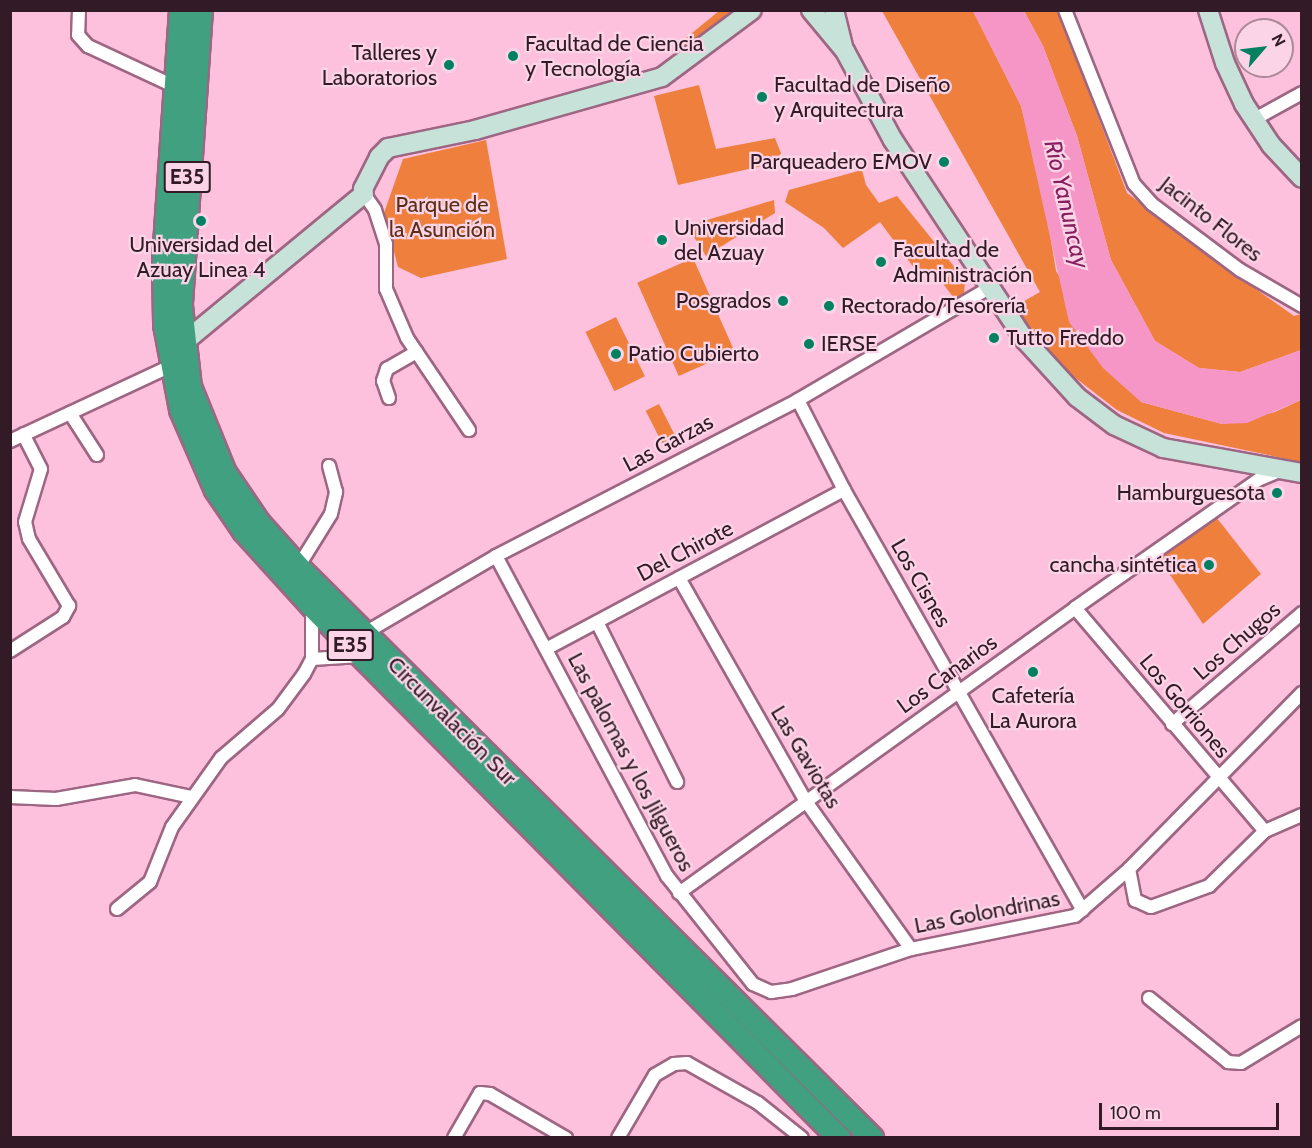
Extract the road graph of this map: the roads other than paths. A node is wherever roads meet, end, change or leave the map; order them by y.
1 (79, 10) edge
2 (181, 10) edge
3 (201, 10) edge
4 (752, 10) edge
5 (811, 10) edge
6 (834, 10) edge
7 (1065, 10) edge
8 (1208, 10) edge
9 (845, 51) junction
10 (176, 87) junction
11 (1302, 93) edge
12 (1253, 120) junction
13 (1302, 178) edge
14 (364, 194) junction
15 (989, 288) junction
16 (1302, 306) edge
17 (183, 343) junction
18 (416, 352) junction
19 (171, 366) junction
20 (389, 398) dead end
21 (798, 400) junction
22 (70, 413) junction
23 (469, 430) dead end
24 (24, 434) junction
25 (10, 441) edge
26 (97, 455) dead end
27 (1248, 465) junction
28 (329, 466) dead end
29 (1282, 470) junction
30 (1302, 473) edge
31 (844, 490) junction
32 (1242, 492) junction
33 (496, 556) junction
34 (298, 567) junction
35 (679, 578) junction
36 (312, 606) junction
37 (1075, 608) junction
38 (1302, 613) edge
39 (597, 622) junction
40 (365, 633) junction
41 (546, 649) junction
42 (10, 651) edge
43 (361, 656) junction
44 (312, 659) junction
45 (959, 692) junction
46 (1302, 693) edge
47 (1172, 724) junction
48 (1218, 776) junction
49 (677, 782) dead end
50 (10, 797) edge
51 (191, 797) junction
52 (805, 800) junction
53 (1302, 815) edge
54 (1265, 831) junction
55 (1129, 869) junction
56 (679, 893) junction
57 (117, 909) dead end
58 (1083, 910) junction
59 (911, 949) junction
60 (746, 976) joint
61 (1149, 998) dead end
62 (1302, 1026) edge
63 (454, 1137) edge
64 (566, 1137) edge
65 (618, 1137) edge
66 (802, 1137) edge
67 (839, 1137) edge
68 (872, 1137) edge

1 - 10 street
2 - 10 highway, Circunvalación Sur / E35
3 - 17 highway, Circunvalación Sur / E35
4 - 14 street
5 - 9 street
6 - 9 street
7 - 16 street, Jacinto Flores
8 - 12 street
9 - 15 street
10 - 19 highway, Circunvalación Sur / E35
11 - 12 street
12 - 13 street
14 - 17 street
14 - 18 street
15 - 21 street, Las Garzas
15 - 27 street
17 - 34 highway, Circunvalación Sur / E35
18 - 20 street
18 - 23 street
19 - 22 street
19 - 36 highway, Circunvalación Sur / E35
21 - 31 street, Los Cisnes
21 - 33 street, Las Garzas
22 - 24 street
22 - 26 street
24 - 25 street
24 - 42 street
27 - 29 street
27 - 32 street
28 - 34 street
29 - 30 street
29 - 32 street, Los Canarios
31 - 35 street, Del Chirote
31 - 45 street, Los Cisnes
32 - 37 street, Los Canarios
33 - 40 street, Las Garzas
33 - 41 street, Las palomas y los Jilgueros
34 - 40 highway, Circunvalación Sur / E35
35 - 39 street, Del Chirote
35 - 52 street, Las Gaviotas
36 - 43 highway, Circunvalación Sur / E35
36 - 44 street
37 - 45 street, Los Canarios
37 - 47 street, Los Gorriones
38 - 47 street, Los Chugos
39 - 41 street, Del Chirote
39 - 49 street
40 - 68 highway, Circunvalación Sur / E35
41 - 56 street, Las palomas y los Jilgueros
43 - 44 street
43 - 67 highway, Circunvalación Sur / E35
44 - 51 street
45 - 52 street, Los Canarios
45 - 58 street, Los Cisnes
46 - 48 street, Las Golondrinas
47 - 48 street, Los Gorriones
48 - 54 street, Los Gorriones
48 - 55 street, Las Golondrinas
50 - 51 street
51 - 57 street
52 - 56 street, Los Canarios
52 - 59 street, Las Gaviotas
53 - 54 street
54 - 55 street
55 - 58 street, Las Golondrinas
56 - 60 street, Las palomas y los Jilgueros
58 - 59 street, Las Golondrinas
59 - 60 street, Las Golondrinas
61 - 62 street
63 - 64 street
65 - 66 street

